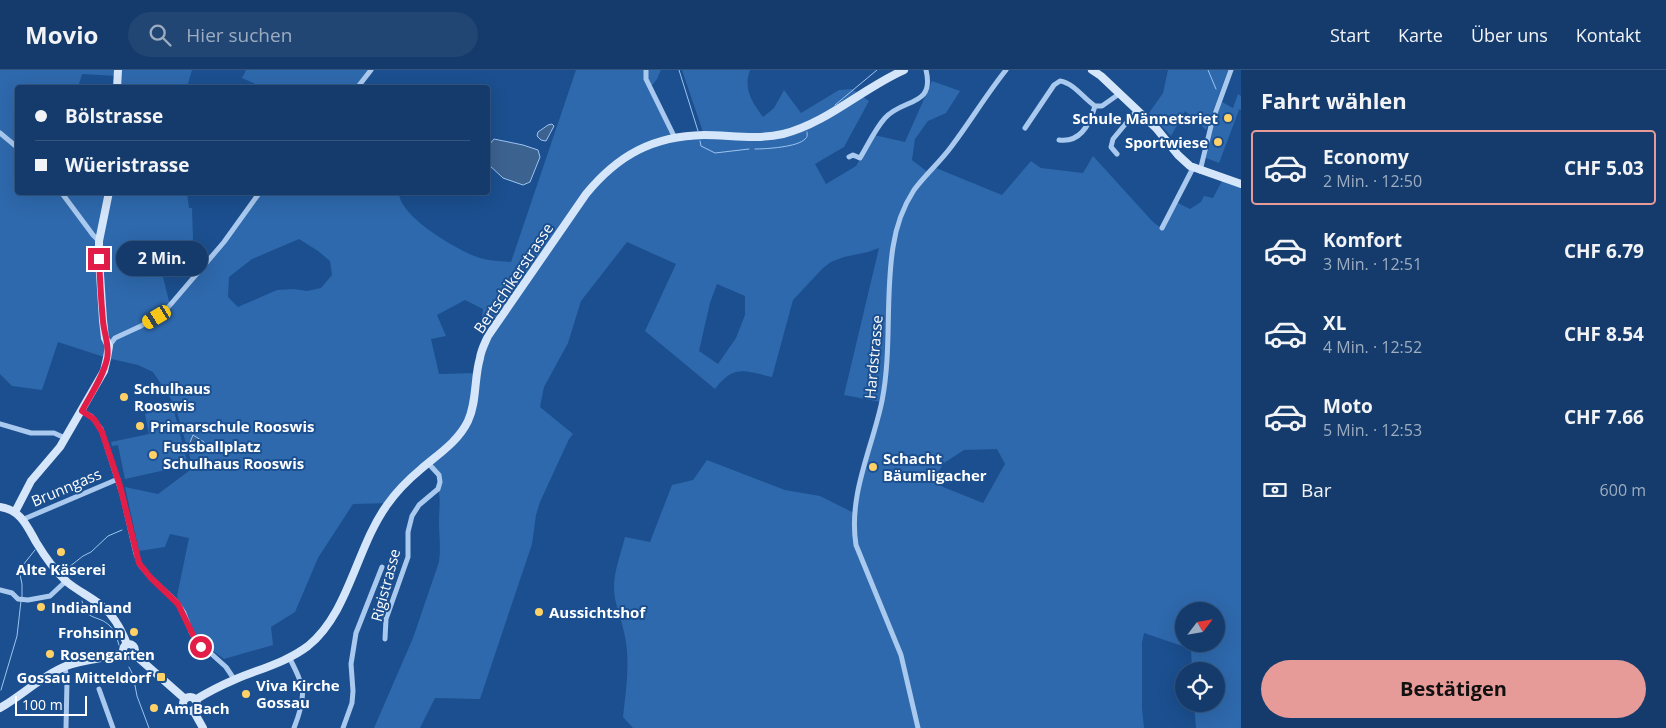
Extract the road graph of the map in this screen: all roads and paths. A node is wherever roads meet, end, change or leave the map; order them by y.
1 (118, 70) edge
2 (371, 70) edge
3 (646, 70) edge
4 (904, 70) edge
5 (926, 70) edge
6 (1006, 70) edge
7 (1092, 70) edge
8 (1231, 70) edge
9 (1103, 73) edge
10 (117, 85) edge
11 (359, 85) edge
12 (1119, 94) junction
13 (1095, 106) junction
14 (1137, 110) junction
15 (1025, 128) dead end
16 (0, 133) edge
17 (675, 138) junction
18 (1059, 140) dead end
19 (15, 146) edge
20 (1117, 154) dead end
21 (849, 157) dead end
22 (1196, 169) junction
23 (1241, 184) edge
24 (65, 195) edge
25 (108, 195) edge
26 (258, 195) edge
27 (1162, 228) dead end
28 (99, 241) junction
29 (109, 346) junction
30 (82, 411) junction
31 (0, 424) edge
32 (65, 438) junction
33 (428, 463) junction
34 (118, 479) junction
35 (0, 507) edge
36 (15, 512) junction
37 (24, 519) junction
38 (382, 567) dead end
39 (66, 581) junction
40 (0, 590) edge
41 (385, 639) dead end
42 (127, 644) junction
43 (123, 653) junction
44 (134, 654) junction
45 (289, 657) junction
46 (65, 667) junction
47 (234, 680) junction
48 (99, 689) dead end
49 (186, 699) junction
50 (196, 700) junction
51 (0, 708) edge
52 (194, 710) junction
53 (66, 728) edge
54 (113, 728) edge
55 (203, 728) edge
56 (294, 728) edge
57 (343, 728) edge
58 (918, 728) edge

1 - 10 street
2 - 11 street
3 - 17 street
4 - 17 street, Bertschikerstrasse
5 - 21 street
6 - 58 street, Hardstrasse
7 - 9 street
8 - 22 street
9 - 12 street
12 - 13 street
12 - 14 street
13 - 15 street
13 - 18 street
14 - 20 street
14 - 22 street
16 - 19 street
17 - 33 street, Bertschikerstrasse
22 - 23 street
22 - 27 street
24 - 28 street
25 - 28 street
26 - 29 street
28 - 29 street
29 - 30 street
30 - 32 street
30 - 34 street
31 - 32 street
32 - 36 street
33 - 41 street, Rigistrasse
33 - 45 street, Bertschikerstrasse
34 - 37 street, Brunngass
34 - 47 street
35 - 36 street
36 - 37 street
37 - 39 street
38 - 57 street
39 - 40 street
39 - 42 street
42 - 43 street
42 - 44 street
43 - 44 street
43 - 46 street
44 - 49 street
45 - 47 street, Bertschikerstrasse
45 - 56 street
46 - 51 street
46 - 53 street
47 - 50 street, Bertschikerstrasse
48 - 54 street
49 - 50 street
49 - 52 street
50 - 52 street
52 - 55 street

